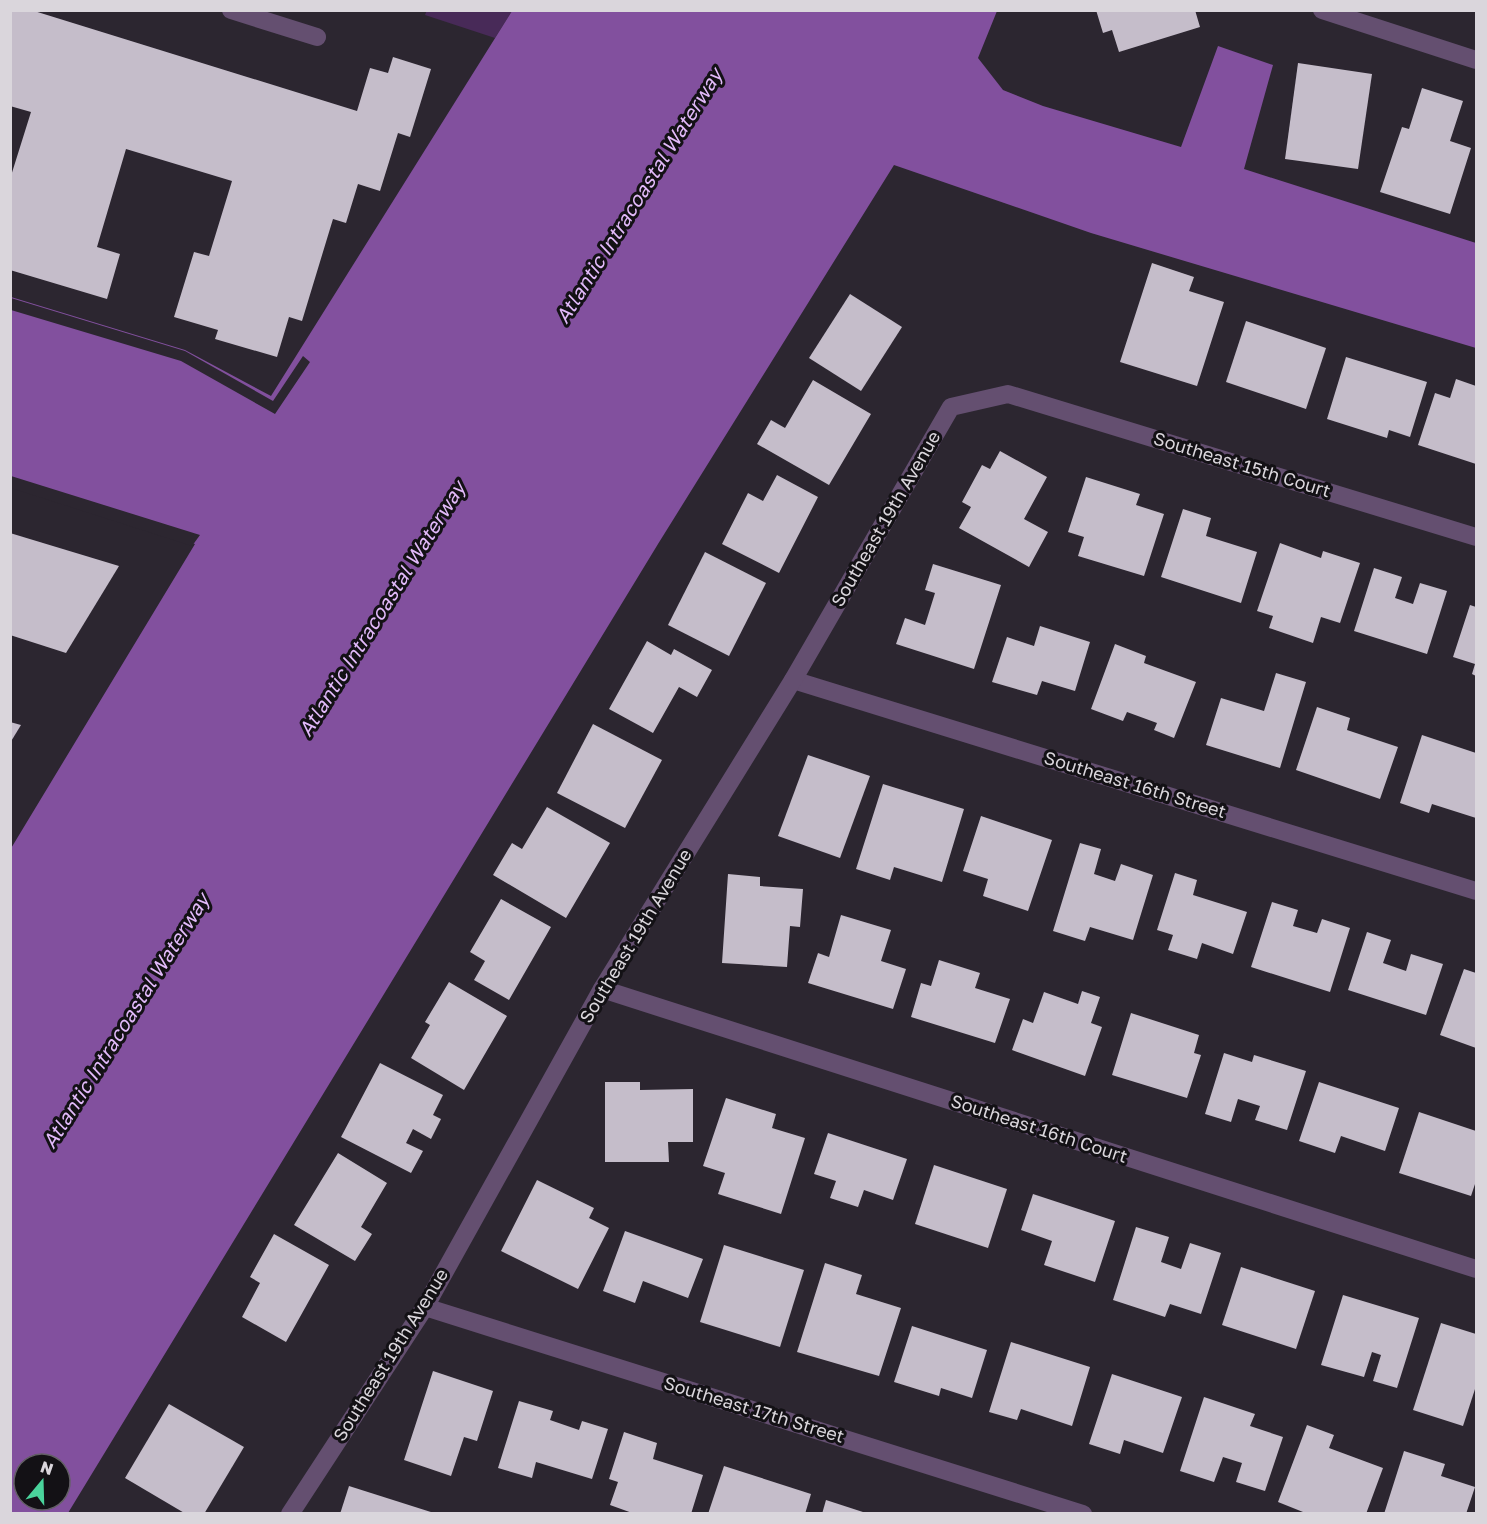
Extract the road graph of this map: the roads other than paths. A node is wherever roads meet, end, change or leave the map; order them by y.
1 (231, 10) edge
2 (1322, 10) edge
3 (317, 38) dead end
4 (1476, 60) edge
5 (1008, 394) joint
6 (1476, 537) edge
7 (793, 680) junction
8 (1476, 891) edge
9 (602, 989) junction
10 (1476, 1269) edge
11 (425, 1307) junction
12 (290, 1514) edge
13 (1083, 1514) edge

1 - 3 street
2 - 4 street
5 - 6 street, Southeast 15th Court
5 - 7 street, Southeast 19th Avenue
7 - 8 street, Southeast 16th Street
7 - 9 street, Southeast 19th Avenue
9 - 10 street, Southeast 16th Court
9 - 11 street, Southeast 19th Avenue
11 - 12 street, Southeast 19th Avenue
11 - 13 street, Southeast 17th Street

